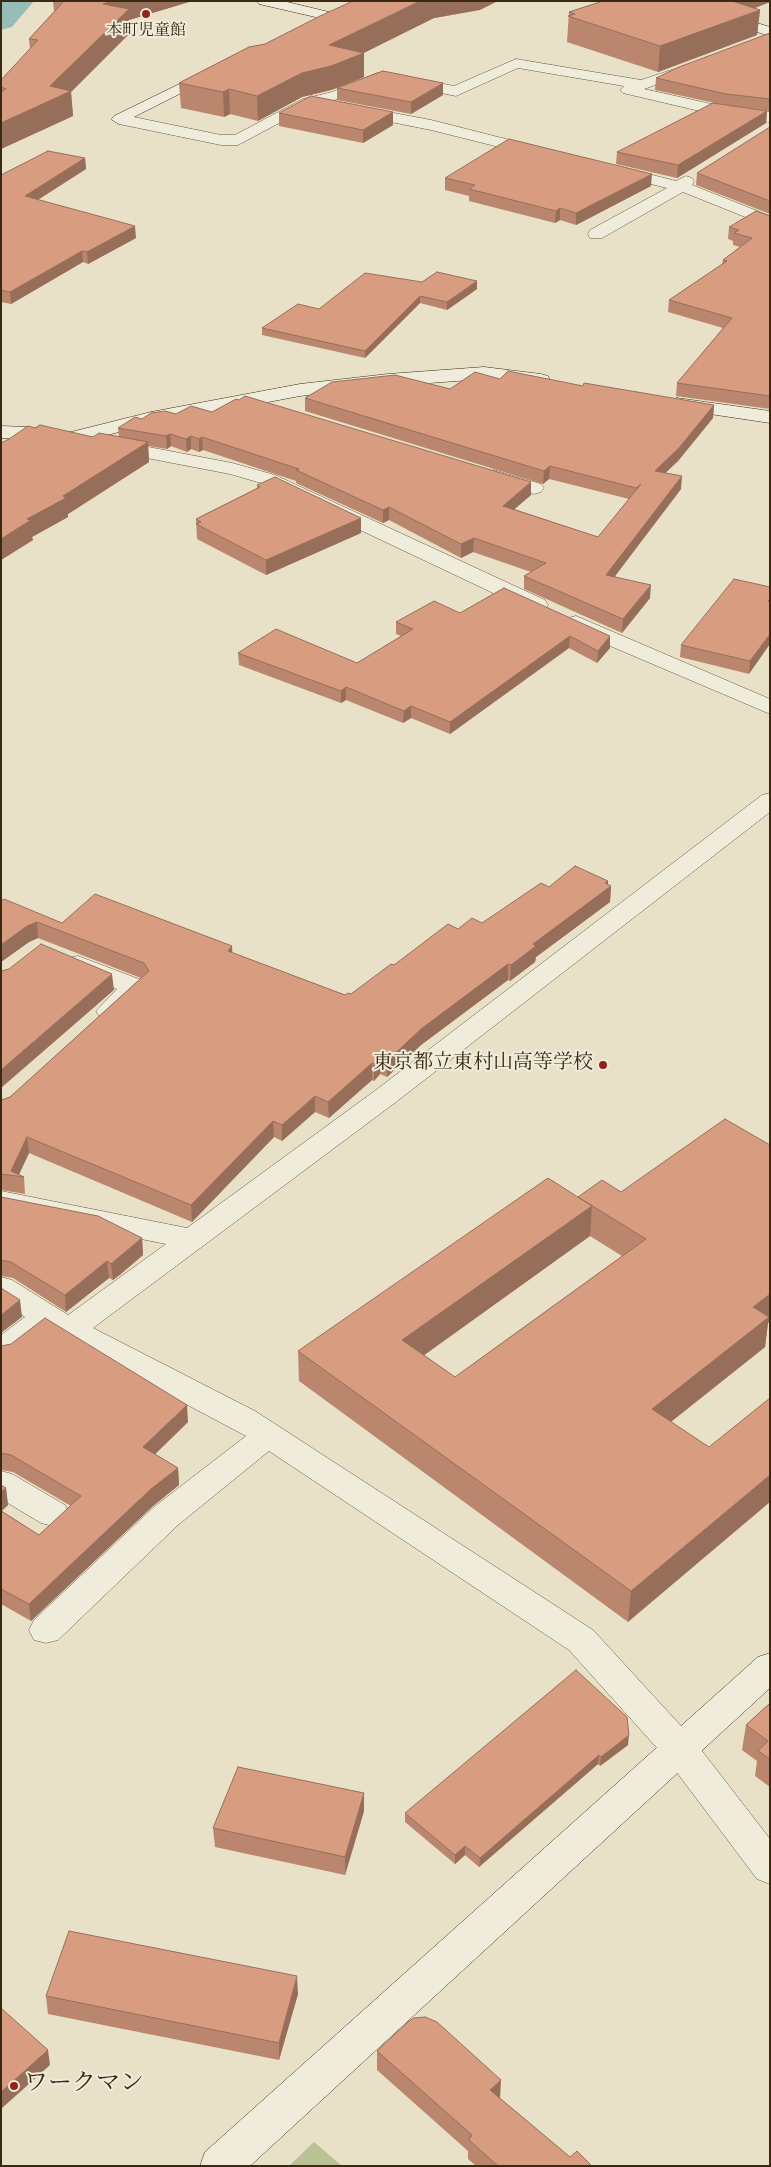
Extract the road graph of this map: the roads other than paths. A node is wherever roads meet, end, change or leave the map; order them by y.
1 (264, 1) edge
2 (670, 1) edge
3 (340, 8) edge
4 (324, 15) junction
5 (307, 24) edge
6 (770, 34) edge
7 (752, 43) edge
8 (706, 61) edge
9 (226, 65) edge
10 (575, 73) junction
11 (308, 102) junction
12 (770, 116) edge
13 (550, 155) edge
14 (606, 168) edge
15 (702, 170) edge
16 (678, 186) junction
17 (770, 222) edge
18 (596, 234) dead end
19 (563, 384) edge
20 (244, 400) junction
21 (658, 401) edge
22 (282, 411) edge
23 (770, 417) edge
24 (1, 432) edge
25 (28, 433) junction
26 (68, 439) junction
27 (1, 450) edge
28 (478, 471) edge
29 (534, 488) dead end
30 (770, 708) edge
31 (770, 800) edge
32 (56, 955) edge
33 (91, 1027) edge
34 (1, 1201) edge
35 (193, 1239) junction
36 (1, 1287) edge
37 (58, 1323) junction
38 (1, 1351) edge
39 (268, 1435) junction
40 (1, 1483) edge
41 (53, 1514) dead end
42 (46, 1630) dead end
43 (770, 1667) edge
44 (679, 1748) junction
45 (770, 1868) edge
46 (220, 2166) edge

1 - 4 street
2 - 6 street
3 - 4 street
4 - 5 street
6 - 7 street
8 - 10 street
9 - 11 street
10 - 11 street
10 - 12 street
11 - 13 street
14 - 16 street
15 - 16 street
16 - 17 street
16 - 18 street
19 - 20 street
20 - 22 street
20 - 26 street
21 - 23 street
24 - 25 street
25 - 26 street
25 - 27 street
26 - 30 street
28 - 29 street
31 - 35 street
32 - 33 street
34 - 35 street
35 - 37 street
36 - 37 street
37 - 38 street
37 - 39 street
39 - 42 street
39 - 44 street
40 - 41 street
43 - 44 street
44 - 45 street
44 - 46 street

